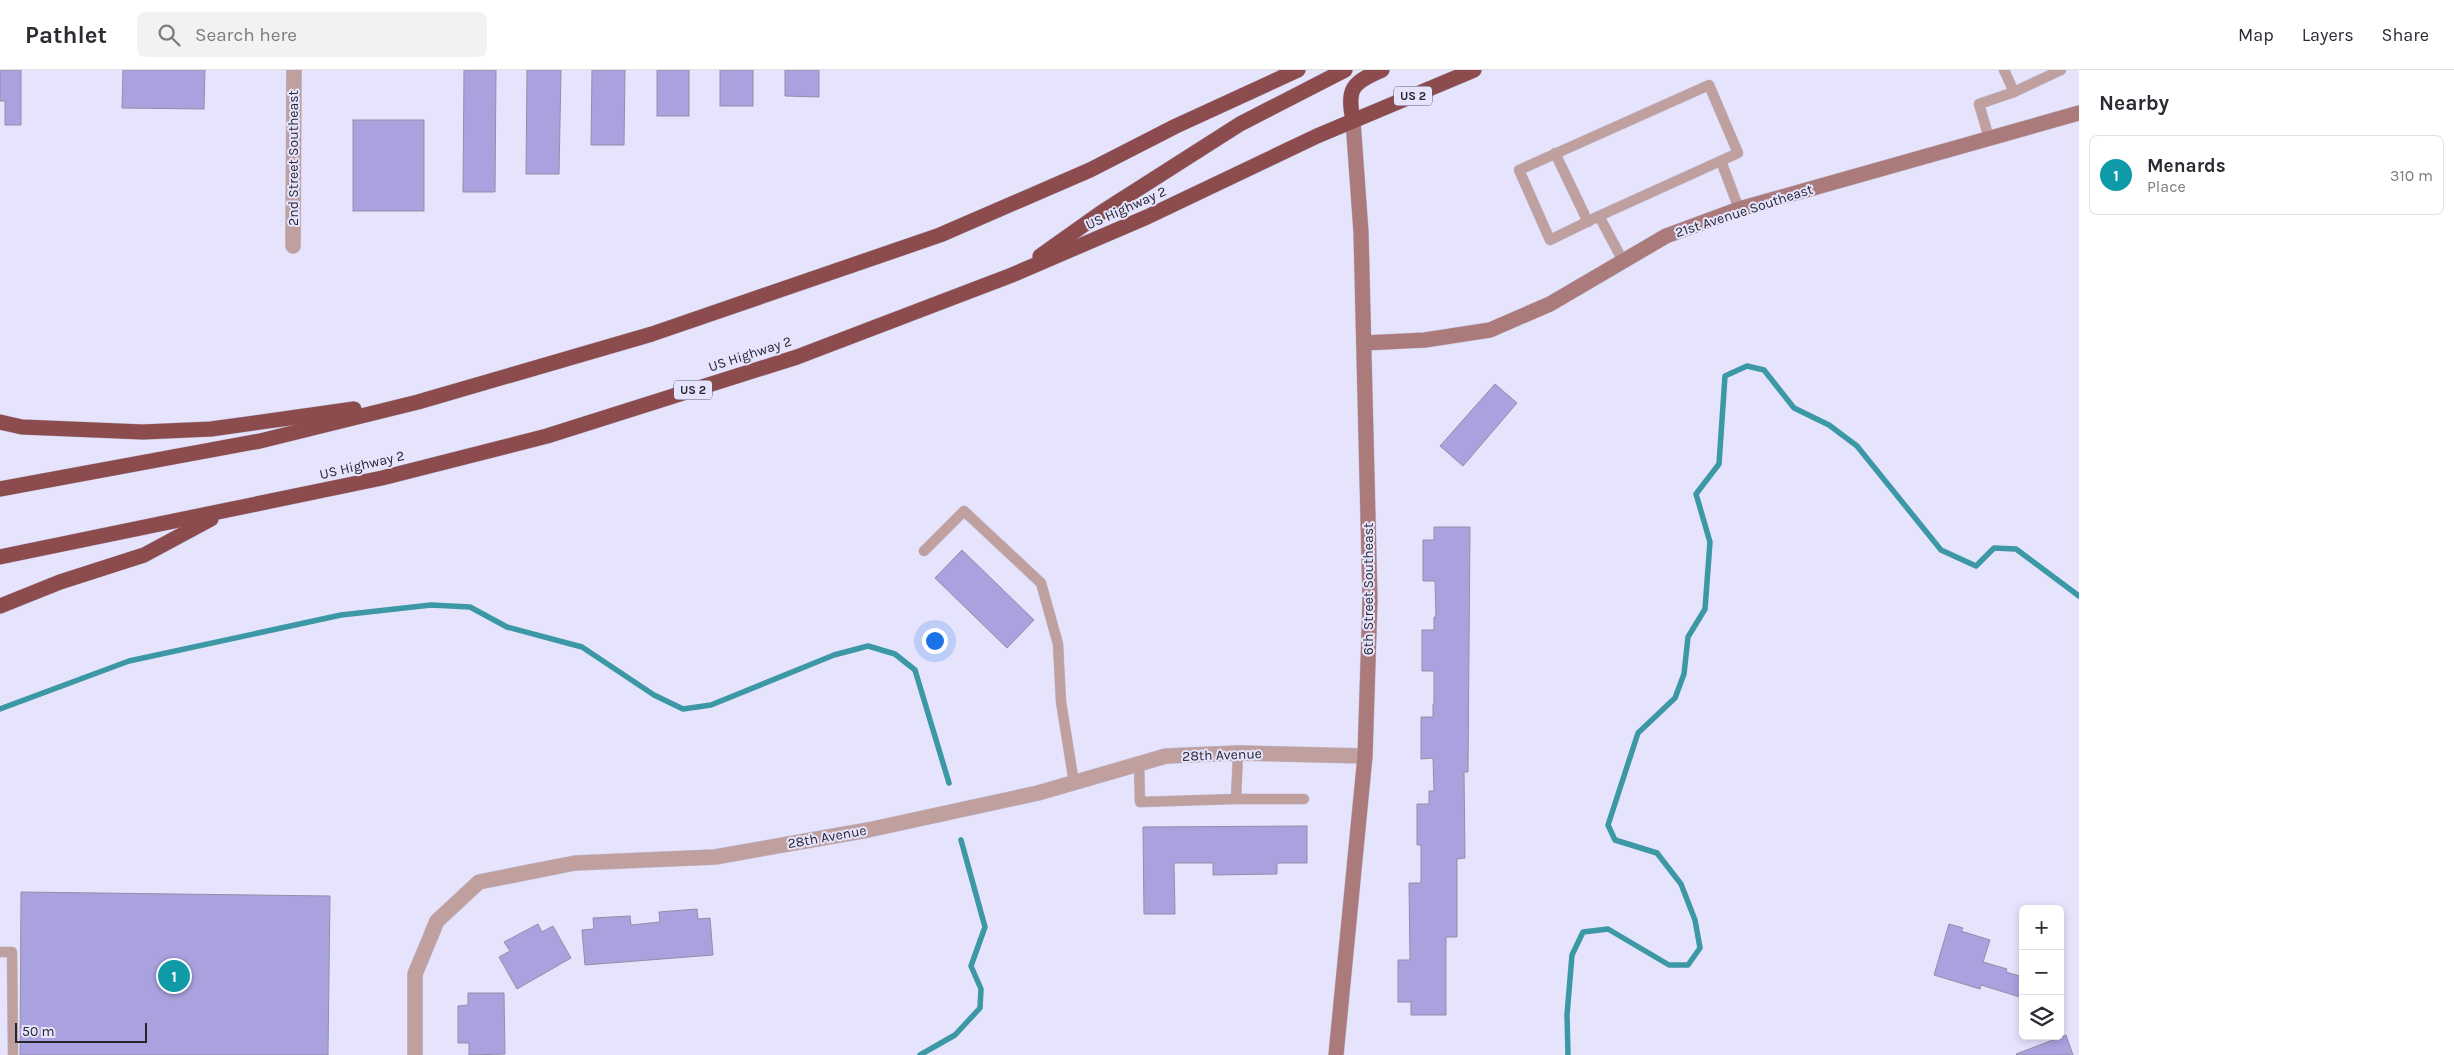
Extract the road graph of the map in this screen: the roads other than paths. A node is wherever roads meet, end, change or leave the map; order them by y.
1 (294, 70) edge
2 (1298, 70) edge
3 (1345, 70) edge
4 (1382, 70) edge
5 (1474, 70) edge
6 (2004, 70) edge
7 (2061, 70) edge
8 (2014, 92) junction
9 (2079, 113) edge
10 (1352, 121) junction
11 (1989, 138) junction
12 (1555, 153) junction
13 (1720, 161) junction
14 (1739, 210) junction
15 (1599, 216) junction
16 (1588, 222) junction
17 (293, 246) dead end
18 (1623, 262) junction
19 (1012, 275) junction
20 (1364, 342) junction
21 (418, 402) junction
22 (0, 422) edge
23 (0, 489) edge
24 (227, 511) junction
25 (924, 551) dead end
26 (0, 557) edge
27 (0, 606) edge
28 (1238, 753) junction
29 (1365, 756) junction
30 (1139, 764) junction
31 (1074, 783) junction
32 (1236, 799) junction
33 (1304, 799) dead end
34 (0, 952) edge
35 (13, 1055) edge
36 (415, 1055) edge
37 (1336, 1055) edge

1 - 17 street, 2nd Street Southeast
2 - 21 highway
3 - 19 highway
4 - 10 highway
5 - 10 highway, US Highway 2 / US 2
6 - 8 lane
7 - 8 lane
8 - 11 lane
9 - 11 street, 21st Avenue Southeast
10 - 19 highway, US Highway 2 / US 2
10 - 20 street, 6th Street Southeast
11 - 14 street, 21st Avenue Southeast
12 - 13 lane
12 - 16 lane
12 - 16 lane
13 - 14 lane
13 - 15 lane
14 - 18 street, 21st Avenue Southeast
15 - 16 lane
15 - 18 lane
18 - 20 street, 21st Avenue Southeast
19 - 24 highway, US Highway 2 / US 2
20 - 29 street, 6th Street Southeast
21 - 22 highway
21 - 23 highway
24 - 26 highway, US Highway 2 / US 2
24 - 27 highway
25 - 31 lane
28 - 29 street, 28th Avenue
28 - 30 street, 28th Avenue
28 - 32 lane
29 - 37 street, 6th Street Southeast
30 - 31 street, 28th Avenue
30 - 32 lane
31 - 36 street, 28th Avenue
32 - 33 lane
34 - 35 lane

